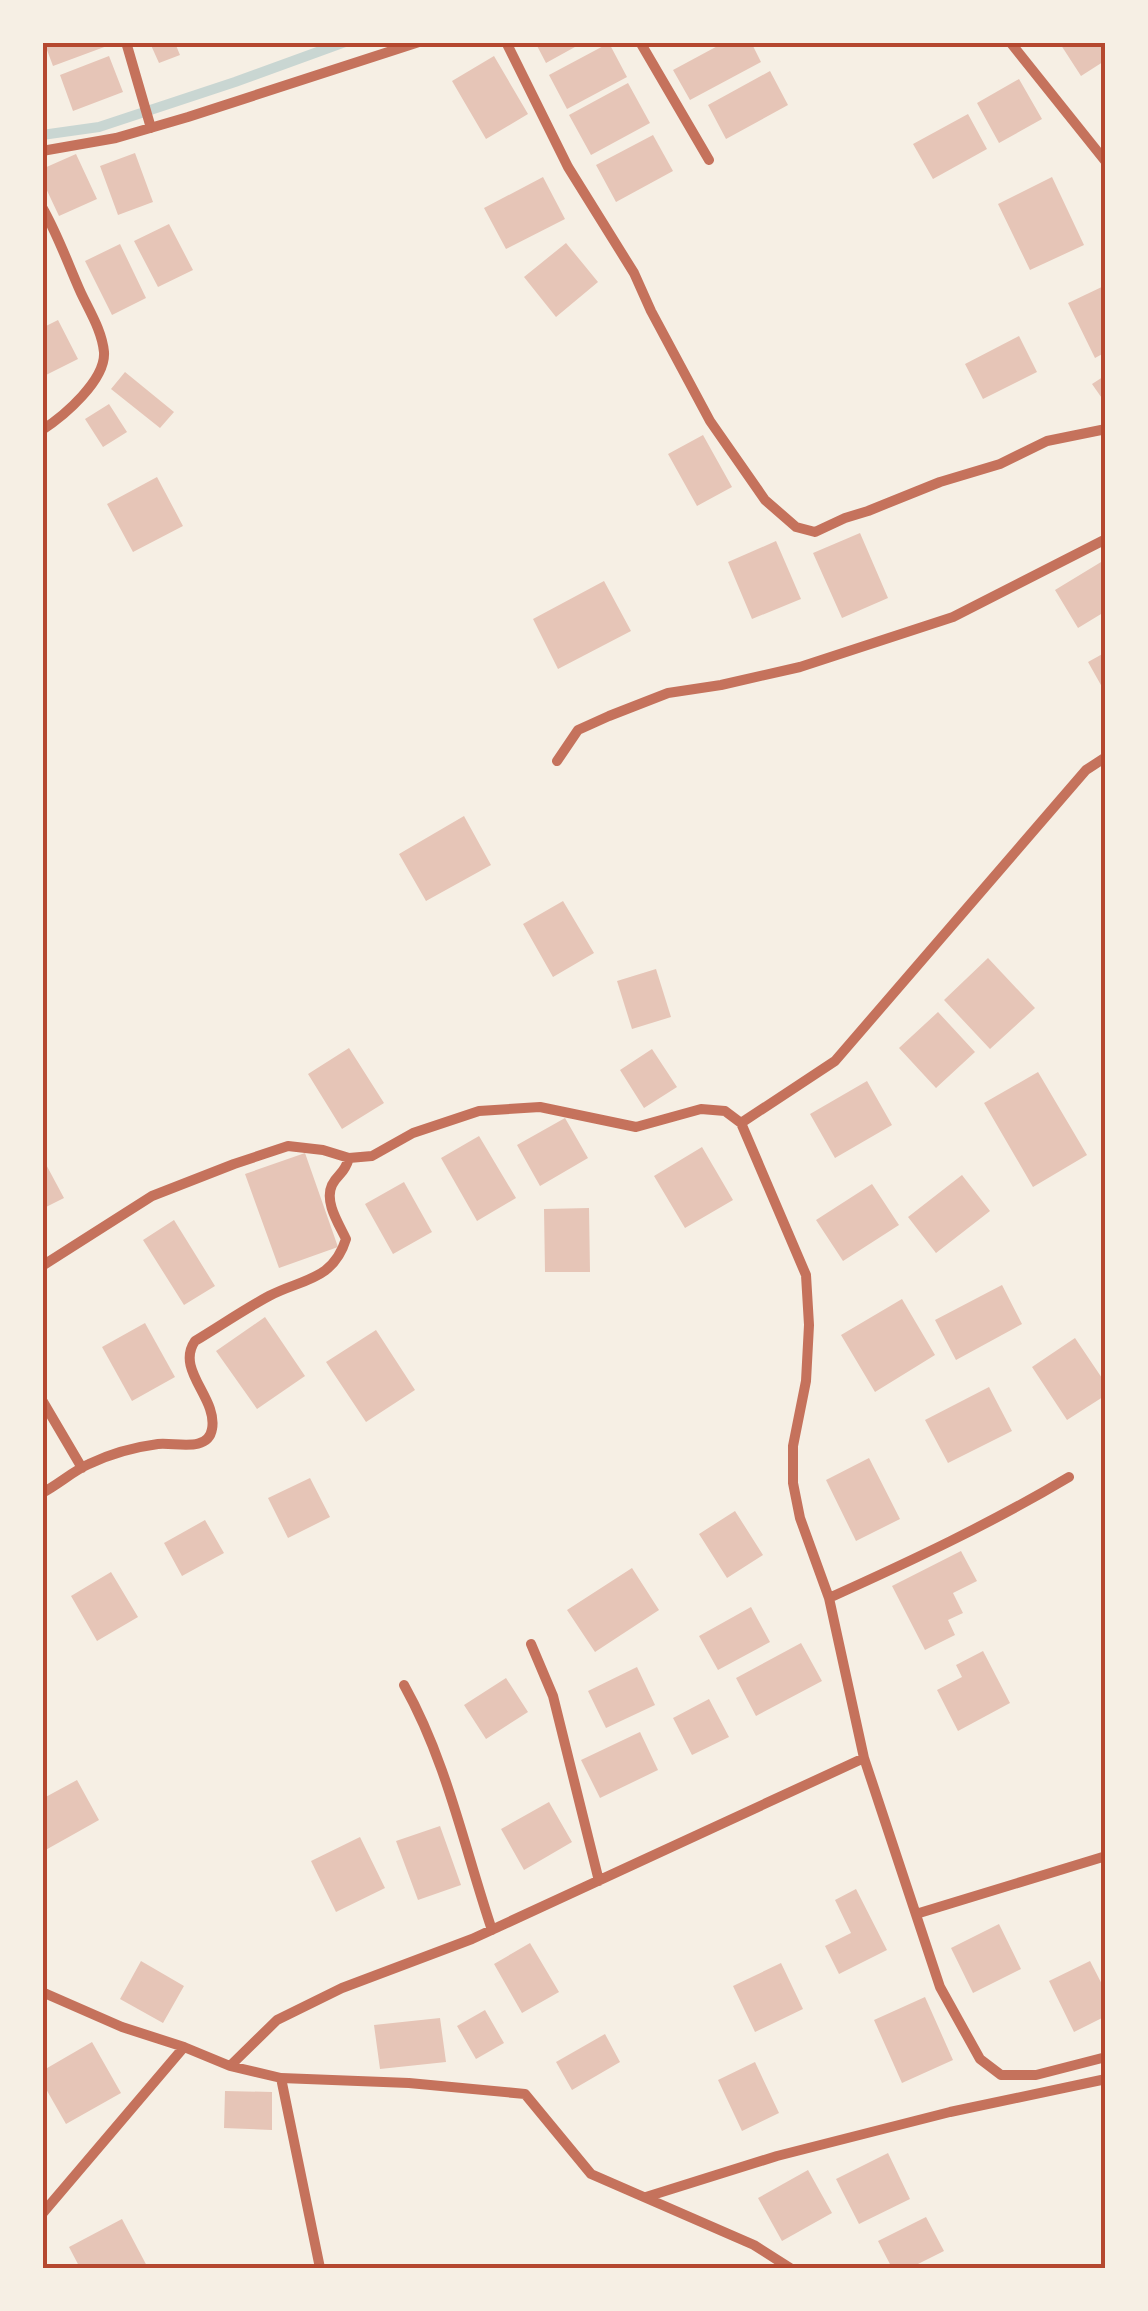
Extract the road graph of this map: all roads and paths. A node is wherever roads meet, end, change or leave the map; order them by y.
1 (126, 42) edge
2 (419, 42) edge
3 (506, 42) edge
4 (640, 42) edge
5 (1010, 42) edge
6 (149, 122) junction
7 (42, 151) edge
8 (708, 160) dead end
9 (1106, 162) edge
10 (42, 206) edge
11 (1106, 429) edge
12 (42, 430) edge
13 (1106, 540) edge
14 (1106, 757) edge
15 (557, 761) dead end
16 (741, 1123) junction
17 (349, 1158) junction
18 (42, 1266) edge
19 (42, 1400) edge
20 (82, 1468) junction
21 (1069, 1477) dead end
22 (42, 1492) edge
23 (829, 1598) junction
24 (531, 1644) dead end
25 (404, 1685) dead end
26 (864, 1758) junction
27 (1106, 1856) edge
28 (599, 1881) junction
29 (916, 1914) junction
30 (492, 1930) junction
31 (42, 1992) edge
32 (184, 2047) junction
33 (1106, 2057) edge
34 (230, 2066) junction
35 (281, 2078) junction
36 (1106, 2079) edge
37 (646, 2198) junction
38 (42, 2214) edge
39 (320, 2268) edge
40 (790, 2268) edge

1 - 6 street
2 - 6 street
3 - 11 street
4 - 8 street
5 - 9 street
6 - 7 street
10 - 12 street
13 - 15 street
14 - 16 street
16 - 17 street
16 - 23 street
17 - 18 street
17 - 20 street
19 - 20 street
20 - 22 street
21 - 23 street
23 - 26 street
24 - 28 street
25 - 30 street
26 - 28 street
26 - 29 street
27 - 29 street
28 - 30 street
29 - 33 street
30 - 34 street
31 - 32 street
32 - 34 street
32 - 38 street
34 - 35 street
35 - 37 street
35 - 39 street
36 - 37 street
37 - 40 street

